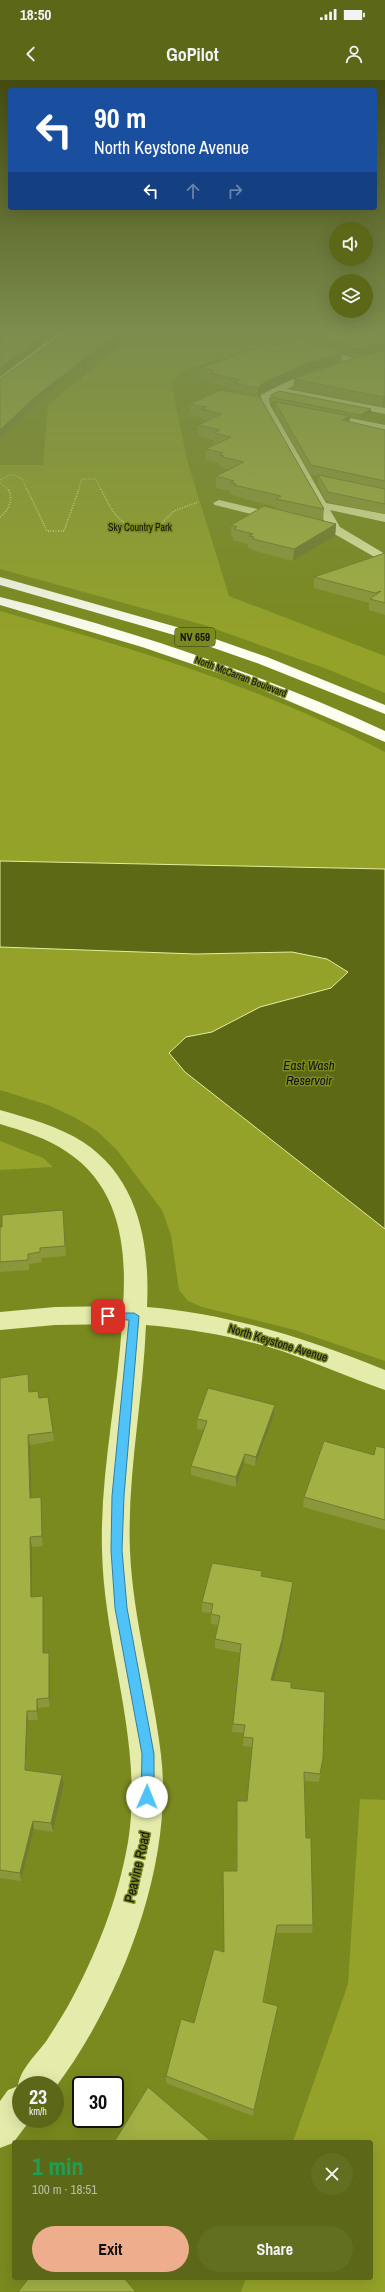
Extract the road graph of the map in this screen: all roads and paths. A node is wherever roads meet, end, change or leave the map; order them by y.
1 (278, 431) edge
2 (306, 478) junction
3 (0, 480) edge
4 (320, 481) edge
5 (0, 483) edge
6 (218, 503) joint
7 (321, 505) junction
8 (0, 517) edge
9 (385, 518) edge
10 (294, 520) edge
11 (307, 523) edge
12 (335, 529) junction
13 (385, 559) edge
14 (0, 581) edge
15 (0, 601) edge
16 (385, 710) edge
17 (385, 737) edge
18 (0, 1117) edge
19 (134, 1316) junction
20 (0, 1321) edge
21 (385, 1380) edge
22 (41, 2076) edge
23 (12, 2115) edge
24 (0, 2130) edge

1 - 2 street
2 - 4 street
2 - 7 street
3 - 6 path
5 - 8 path
6 - 10 street
7 - 9 street
7 - 12 street
11 - 12 street
12 - 13 street
14 - 16 main road, North McCarran Boulevard / NV 659
15 - 17 main road, North McCarran Boulevard / NV 659
18 - 19 street, Peavine Road
19 - 20 street, North Keystone Avenue
19 - 21 street, North Keystone Avenue
19 - 22 street, Peavine Road
23 - 24 street

